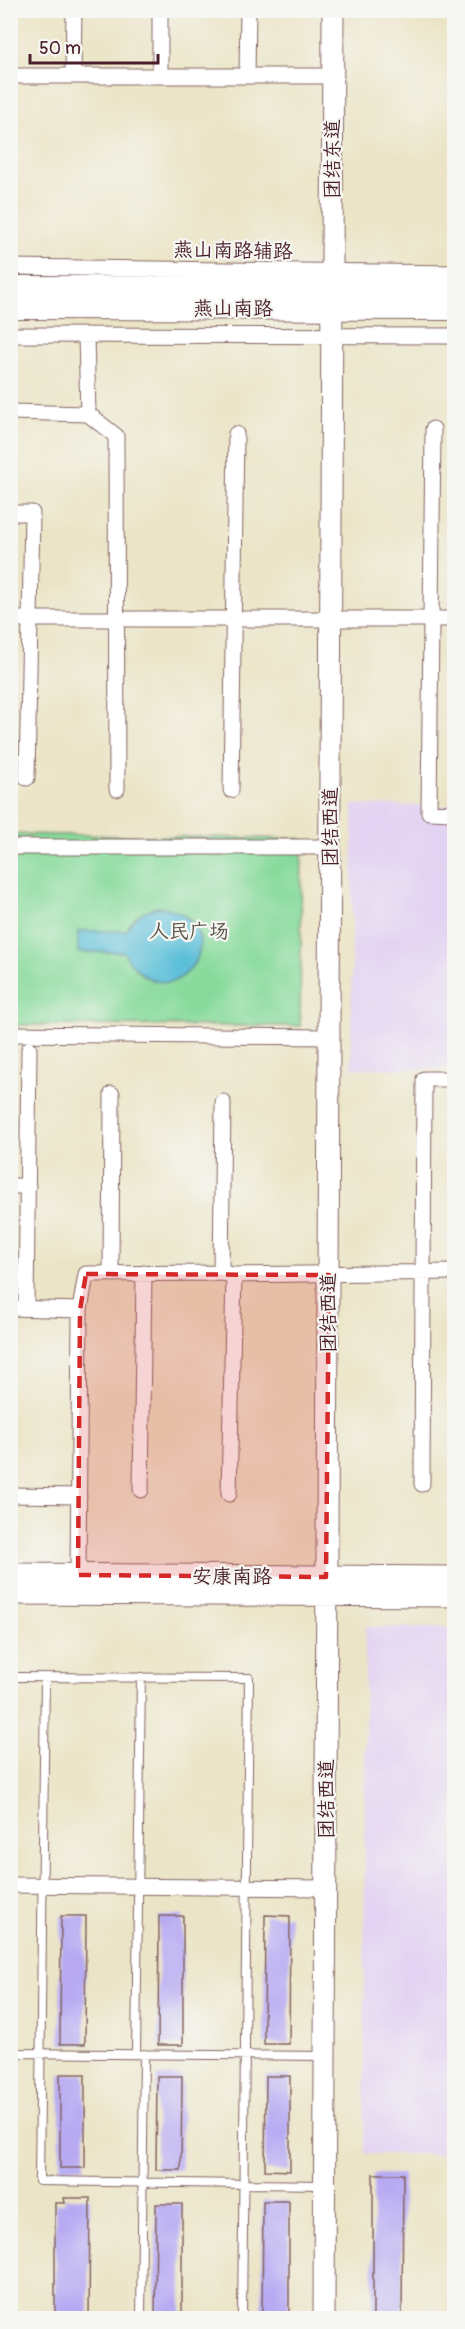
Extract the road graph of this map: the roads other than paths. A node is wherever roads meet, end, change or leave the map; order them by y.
1 (74, 10) edge
2 (160, 10) edge
3 (248, 10) edge
4 (333, 10) edge
5 (10, 76) edge
6 (73, 76) junction
7 (160, 76) junction
8 (247, 76) junction
9 (333, 76) junction
10 (10, 267) edge
11 (454, 273) edge
12 (10, 288) edge
13 (332, 290) junction
14 (454, 290) edge
15 (10, 307) edge
16 (454, 309) edge
17 (331, 334) junction
18 (10, 335) edge
19 (87, 335) junction
20 (454, 336) edge
21 (10, 412) edge
22 (88, 414) junction
23 (433, 429) dead end
24 (236, 434) dead end
25 (10, 513) edge
26 (10, 619) edge
27 (31, 619) junction
28 (118, 619) junction
29 (233, 619) junction
30 (330, 619) junction
31 (431, 619) junction
32 (454, 619) edge
33 (27, 778) dead end
34 (117, 789) dead end
35 (231, 790) dead end
36 (454, 813) edge
37 (10, 847) edge
38 (330, 847) junction
39 (10, 1034) edge
40 (329, 1037) junction
41 (29, 1049) dead end
42 (454, 1079) edge
43 (112, 1094) dead end
44 (223, 1102) dead end
45 (10, 1186) edge
46 (28, 1186) junction
47 (423, 1272) junction
48 (454, 1272) edge
49 (111, 1273) junction
50 (144, 1273) junction
51 (227, 1274) junction
52 (329, 1275) junction
53 (18, 1308) edge
54 (80, 1310) junction
55 (422, 1484) dead end
56 (141, 1490) dead end
57 (229, 1494) dead end
58 (10, 1495) edge
59 (79, 1496) junction
60 (10, 1574) edge
61 (78, 1575) junction
62 (454, 1577) edge
63 (326, 1586) junction
64 (10, 1594) edge
65 (454, 1596) edge
66 (10, 1677) edge
67 (45, 1677) junction
68 (141, 1677) junction
69 (10, 1886) edge
70 (44, 1886) junction
71 (138, 1887) junction
72 (247, 1888) junction
73 (325, 1888) junction
74 (10, 2053) edge
75 (40, 2053) junction
76 (140, 2054) junction
77 (245, 2055) junction
78 (325, 2056) junction
79 (143, 2182) junction
80 (244, 2183) junction
81 (324, 2185) junction
82 (141, 2319) edge
83 (242, 2319) edge
84 (324, 2319) edge

1 - 6 street
2 - 7 street
3 - 8 street
4 - 9 street, 团结东道
5 - 6 street
6 - 7 street
7 - 8 street
8 - 9 street
9 - 13 street, 团结东道
10 - 13 street, 燕山南路辅路
11 - 13 street, 燕山南路辅路
12 - 13 main road, 燕山南路
13 - 14 main road, 燕山南路
13 - 15 main road, 燕山南路
13 - 16 main road, 燕山南路
13 - 17 street, 团结西道
17 - 19 street
17 - 20 street
17 - 30 street, 团结西道
18 - 19 street
19 - 22 street
21 - 22 street
22 - 28 street
23 - 31 street
24 - 29 street
25 - 27 street
26 - 27 street
27 - 28 street
27 - 33 street
28 - 29 street
28 - 34 street
29 - 30 street
29 - 35 street
30 - 31 street
30 - 38 street, 团结西道
31 - 32 street
31 - 36 street
37 - 38 street
38 - 40 street, 团结西道
39 - 40 street
40 - 52 street, 团结西道
41 - 46 street
42 - 47 street
43 - 49 street
44 - 51 street
45 - 46 street
46 - 53 street
47 - 48 street
47 - 52 street
47 - 55 street
49 - 50 street
49 - 54 street
50 - 51 street
50 - 56 street
51 - 52 street
51 - 57 street
52 - 63 street, 团结西道
53 - 54 street
54 - 59 street
58 - 59 street
59 - 61 street
60 - 61 street, 安康南路
61 - 63 street, 安康南路
62 - 63 street, 安康南路
63 - 64 street, 安康南路
63 - 65 street, 安康南路
63 - 73 street, 团结西道
66 - 67 lane
67 - 68 lane
67 - 70 lane
68 - 71 lane
68 - 72 lane
69 - 70 street
70 - 71 street
70 - 75 lane
71 - 72 street
71 - 76 lane
72 - 73 street
72 - 77 lane
73 - 78 street, 团结西道
74 - 75 lane
75 - 76 lane
75 - 79 lane
76 - 77 lane
76 - 79 lane
77 - 78 lane
77 - 80 lane
78 - 81 street, 团结西道
79 - 80 lane
79 - 82 lane
80 - 81 lane
80 - 83 lane
81 - 84 street, 团结西道

